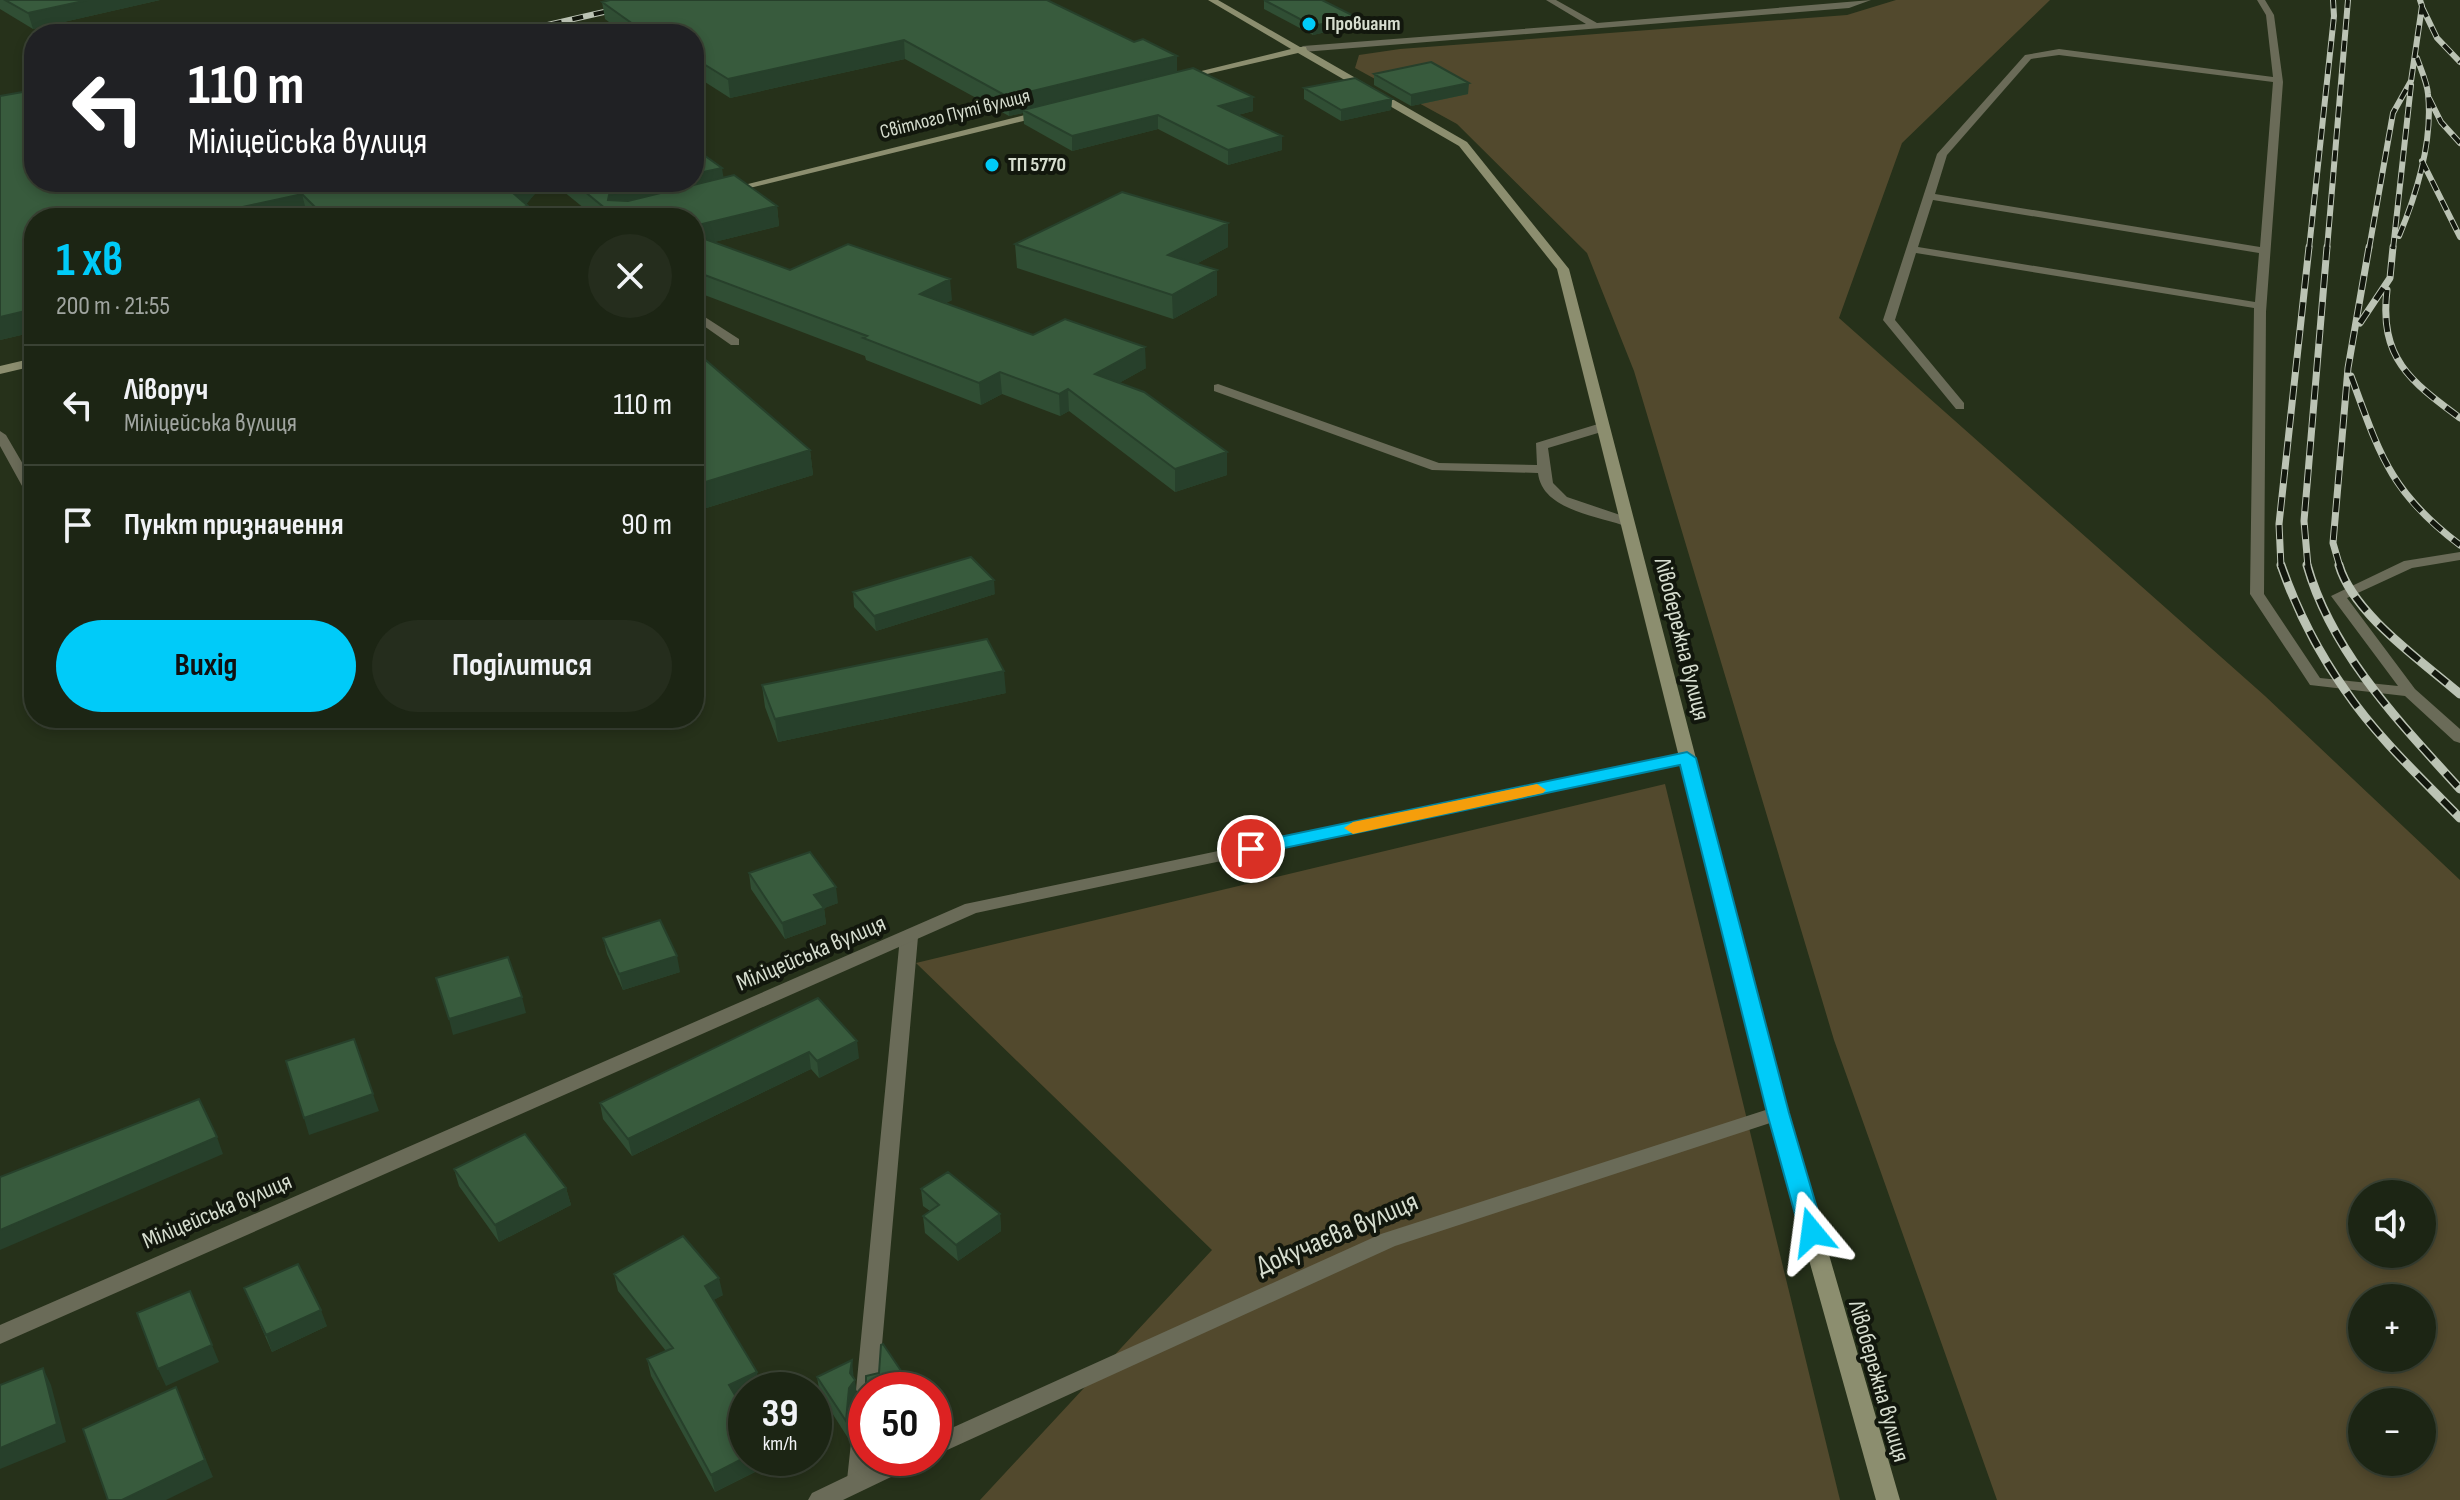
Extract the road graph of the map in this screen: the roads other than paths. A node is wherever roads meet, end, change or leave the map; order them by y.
1 (1212, 0) edge
2 (1550, 0) edge
3 (1826, 0) edge
4 (1867, 0) edge
5 (2261, 0) edge
6 (1814, 8) junction
7 (1593, 24) junction
8 (1303, 49) junction
9 (2278, 80) junction
10 (1166, 83) edge
11 (1059, 109) edge
12 (724, 192) edge
13 (1928, 196) junction
14 (1912, 249) junction
15 (2265, 251) junction
16 (2261, 306) junction
17 (704, 321) edge
18 (735, 342) dead end
19 (24, 364) edge
20 (0, 370) edge
21 (1218, 388) dead end
22 (1960, 406) dead end
23 (1603, 427) junction
24 (0, 435) edge
25 (1544, 469) junction
26 (24, 477) edge
27 (1627, 522) junction
28 (2460, 556) edge
29 (2410, 692) junction
30 (2460, 738) edge
31 (1687, 758) junction
32 (909, 937) junction
33 (1778, 1113) junction
34 (0, 1335) edge
35 (869, 1372) edge
36 (952, 1438) edge
37 (859, 1476) edge
38 (868, 1476) edge
39 (859, 1480) junction
40 (820, 1500) edge
41 (1888, 1500) edge

1 - 8 main road, Лівобережна вулиця
2 - 7 street
3 - 6 street
4 - 6 street
5 - 9 street
6 - 7 street
7 - 8 street
8 - 10 main road
8 - 23 main road, Лівобережна вулиця
9 - 13 street
9 - 15 street
11 - 12 main road, Світлого Путі вулиця
13 - 14 street
13 - 15 street
14 - 16 street
14 - 22 street
15 - 16 street
16 - 29 street
17 - 18 street
19 - 20 main road
21 - 25 street
23 - 25 street
23 - 27 main road, Лівобережна вулиця
24 - 26 street
25 - 27 street
27 - 31 main road, Лівобережна вулиця
28 - 29 street
29 - 30 street
31 - 32 street, Міліцейська вулиця
31 - 33 main road, Лівобережна вулиця
32 - 34 street, Міліцейська вулиця
32 - 35 street
33 - 36 street, Докучаєва вулиця
33 - 41 main road, Лівобережна вулиця
37 - 39 street
38 - 39 street
39 - 40 street

